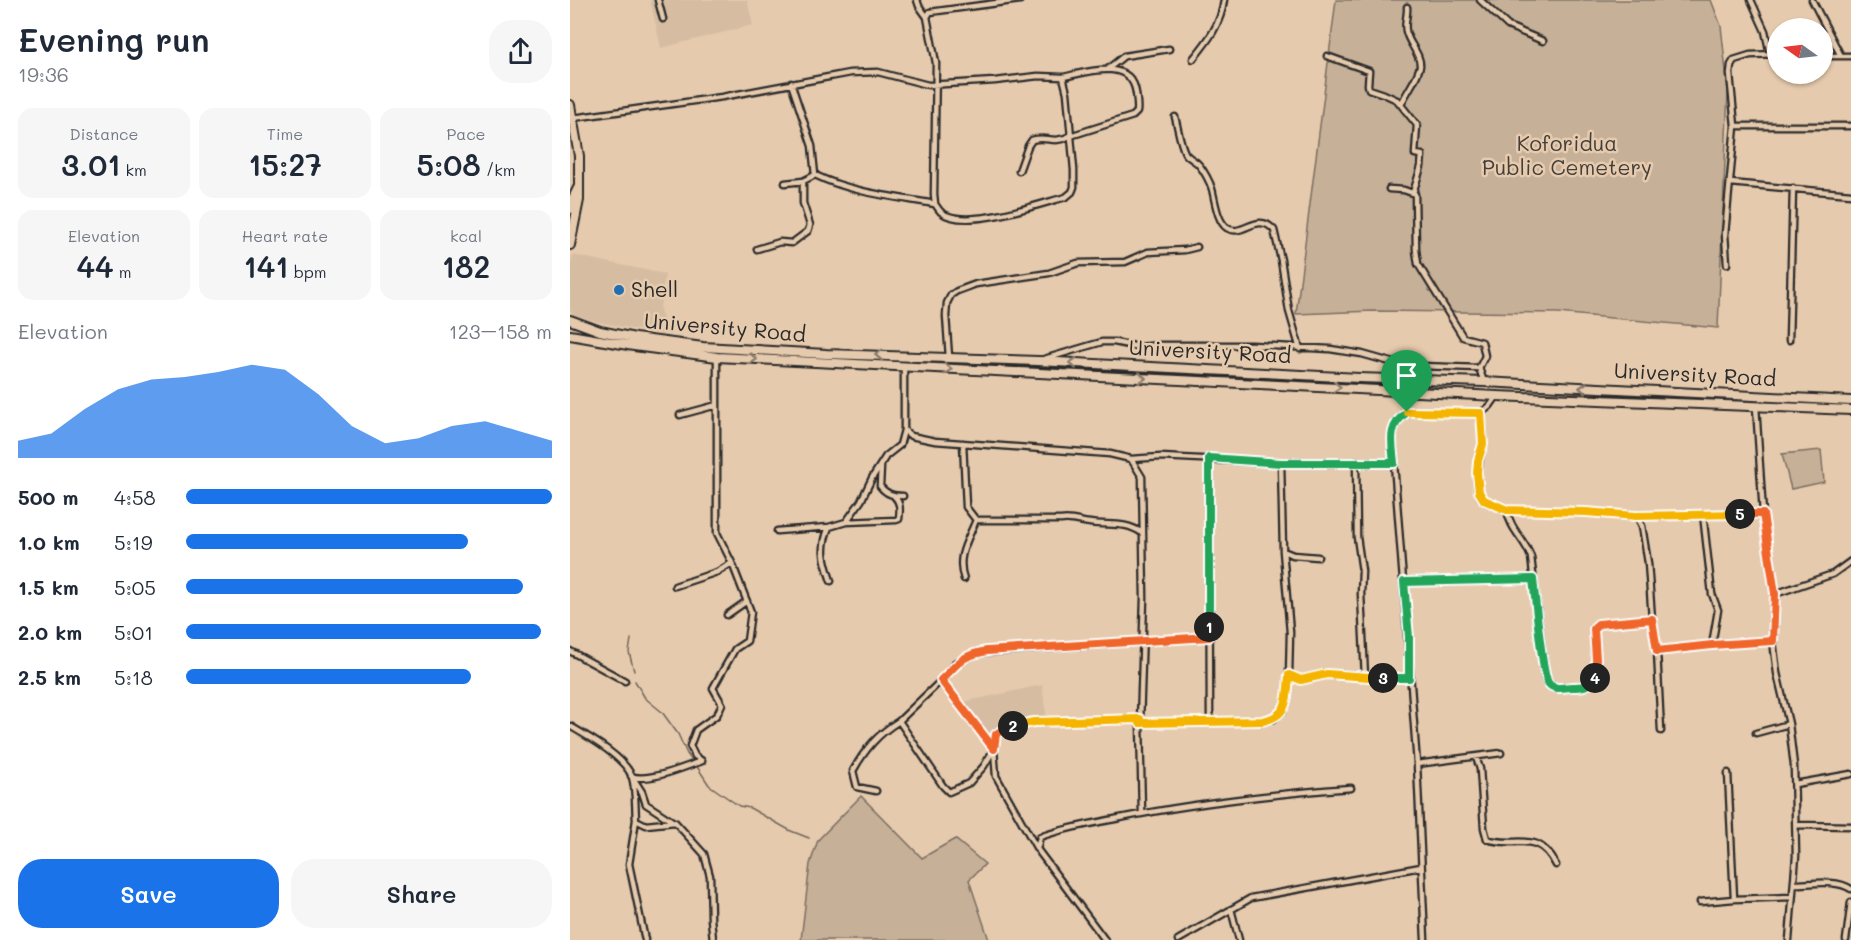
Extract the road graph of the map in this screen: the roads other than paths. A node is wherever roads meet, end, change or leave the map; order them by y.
1 (658, 0) edge
2 (916, 0) edge
3 (1020, 0) edge
4 (1224, 0) edge
5 (1480, 0) edge
6 (1751, 0) edge
7 (1812, 0) edge
8 (1407, 7) dead end
9 (927, 17) junction
10 (663, 19) dead end
11 (1767, 40) edge
12 (1543, 41) dead end
13 (1169, 49) dead end
14 (1767, 54) edge
15 (1327, 56) dead end
16 (1833, 56) edge
17 (1841, 56) junction
18 (1851, 56) edge
19 (1193, 59) dead end
20 (1108, 68) junction
21 (1063, 77) junction
22 (791, 83) junction
23 (936, 85) junction
24 (570, 105) edge
25 (1401, 105) junction
26 (1175, 117) dead end
27 (573, 118) junction
28 (1735, 126) junction
29 (1851, 126) edge
30 (1070, 136) junction
31 (1018, 171) dead end
32 (815, 176) junction
33 (803, 181) junction
34 (785, 183) dead end
35 (1730, 183) junction
36 (579, 187) junction
37 (1793, 188) junction
38 (1389, 189) dead end
39 (1413, 192) junction
40 (1851, 194) edge
41 (935, 204) junction
42 (570, 209) edge
43 (570, 245) edge
44 (1197, 247) dead end
45 (757, 249) dead end
46 (1727, 264) dead end
47 (570, 320) edge
48 (570, 335) edge
49 (1789, 340) dead end
50 (1300, 349) junction
51 (717, 357) junction
52 (949, 357) junction
53 (1038, 361) junction
54 (904, 367) junction
55 (1479, 368) junction
56 (1484, 382) junction
57 (1497, 396) junction
58 (1851, 401) edge
59 (717, 405) junction
60 (1756, 406) junction
61 (1851, 410) edge
62 (1481, 413) junction
63 (680, 415) dead end
64 (904, 430) junction
65 (963, 443) junction
66 (1209, 458) junction
67 (1131, 459) junction
68 (1356, 462) junction
69 (1281, 463) junction
70 (1394, 463) junction
71 (881, 464) junction
72 (872, 478) junction
73 (880, 486) junction
74 (894, 496) junction
75 (903, 496) dead end
76 (1507, 510) junction
77 (1703, 514) junction
78 (1763, 514) junction
79 (1636, 516) junction
80 (976, 520) junction
81 (846, 522) junction
82 (829, 527) junction
83 (777, 531) dead end
84 (1142, 533) junction
85 (1283, 551) junction
86 (1318, 557) dead end
87 (1851, 561) edge
88 (732, 563) junction
89 (964, 579) dead end
90 (1533, 579) junction
91 (831, 581) dead end
92 (1404, 582) junction
93 (675, 586) dead end
94 (1775, 594) junction
95 (747, 601) junction
96 (727, 615) dead end
97 (1652, 619) junction
98 (1209, 637) junction
99 (1773, 641) junction
100 (1142, 643) junction
101 (1712, 645) junction
102 (570, 651) edge
103 (1657, 651) junction
104 (1289, 675) junction
105 (1365, 677) junction
106 (1409, 678) junction
107 (941, 680) junction
108 (625, 681) dead end
109 (899, 721) junction
110 (1140, 721) junction
111 (1210, 722) junction
112 (1789, 724) junction
113 (570, 726) edge
114 (1661, 731) dead end
115 (1756, 733) dead end
116 (994, 749) junction
117 (1501, 753) dead end
118 (1476, 757) junction
119 (1417, 764) junction
120 (1728, 773) dead end
121 (1851, 774) edge
122 (632, 776) junction
123 (1795, 784) junction
124 (1351, 788) dead end
125 (876, 791) dead end
126 (1142, 813) junction
127 (636, 820) junction
128 (674, 822) junction
129 (1796, 825) junction
130 (1851, 826) edge
131 (1037, 849) junction
132 (1556, 865) dead end
133 (1421, 867) junction
134 (1794, 884) junction
135 (1851, 889) edge
136 (1792, 897) junction
137 (1734, 899) junction
138 (1700, 902) dead end
139 (1851, 902) edge
140 (1230, 909) junction
141 (645, 940) edge
142 (713, 940) edge
143 (1105, 940) edge
144 (1178, 940) edge
145 (1239, 940) edge
146 (1425, 940) edge
147 (1789, 940) edge
148 (1846, 940) edge

1 - 10 street
2 - 9 street
3 - 9 street
4 - 19 street
5 - 12 street
6 - 11 street
7 - 17 street
8 - 25 street
9 - 23 street
13 - 20 street
14 - 28 street
15 - 25 street
16 - 17 street
17 - 18 street
20 - 21 street
20 - 30 street
21 - 23 street
21 - 30 street
22 - 23 street
22 - 27 street
22 - 32 street
23 - 41 street
24 - 27 main road
25 - 39 street
26 - 50 street
27 - 36 main road
28 - 29 street
28 - 35 street
30 - 31 street
30 - 41 street
32 - 33 street
32 - 41 street
33 - 34 street
33 - 45 street
35 - 37 street
35 - 46 street
36 - 42 main road
36 - 43 main road
37 - 40 street
37 - 49 street
38 - 39 street
39 - 55 street
44 - 52 street
52 -> 47 main road, University Road
48 - 51 main road, University Road
50 - 53 street
50 - 55 street
51 -> 54 main road, University Road
51 - 59 street
52 - 53 main road, University Road
56 -> 53 main road, University Road
54 -> 57 main road, University Road
54 - 64 street
55 - 56 street
58 -> 56 main road, University Road
57 - 60 main road, University Road
57 - 62 street
59 - 63 street
59 - 88 street
60 - 61 main road, University Road
60 - 78 street
62 - 70 street
62 - 76 street
64 - 65 street
64 - 71 street
65 - 67 street
65 - 80 street
66 - 67 street
66 - 69 street
66 - 98 street
67 - 84 street
68 - 69 street
68 - 70 street
68 - 105 street
69 - 85 street
70 - 92 street
71 - 72 street
71 - 73 street
72 - 73 street
72 - 81 street
73 - 74 street
74 - 75 street
74 - 81 street
76 - 79 street
76 - 90 street
77 - 78 street
77 - 79 street
77 - 101 street
78 - 94 street
79 - 97 street
80 - 84 street
80 - 89 street
81 - 82 street
82 - 83 street
82 - 91 street
84 - 100 street
85 - 86 street
85 - 104 street
87 - 94 street
88 - 93 street
88 - 95 street
90 - 92 street
90 - 97 street
92 - 106 street
94 - 99 street
95 - 96 street
95 - 122 street
97 - 103 street
98 - 100 street
98 - 111 street
99 - 101 street
99 - 112 street
100 - 107 street
100 - 110 street
101 - 103 street
102 - 108 street
103 - 114 street
104 - 105 street
104 - 111 street
105 - 106 street
106 - 119 street
107 - 109 street
107 - 116 street
109 - 116 street
109 - 125 street
110 - 111 street
110 - 116 street
110 - 126 street
112 - 115 street
112 - 123 street
113 - 122 street
116 - 131 street
117 - 118 street
118 - 119 street
118 - 132 street
119 - 133 street
120 - 137 street
121 - 123 street
122 - 127 street
122 - 128 street
123 - 129 street
124 - 126 street
126 - 131 street
127 - 128 street
127 - 141 street
128 - 142 street
129 - 130 street
129 - 134 street
131 - 143 street
133 - 140 street
133 - 146 street
134 - 135 street
134 - 136 street
136 - 137 street
136 - 147 street
137 - 138 street
139 - 148 street
140 - 144 street
140 - 145 street

